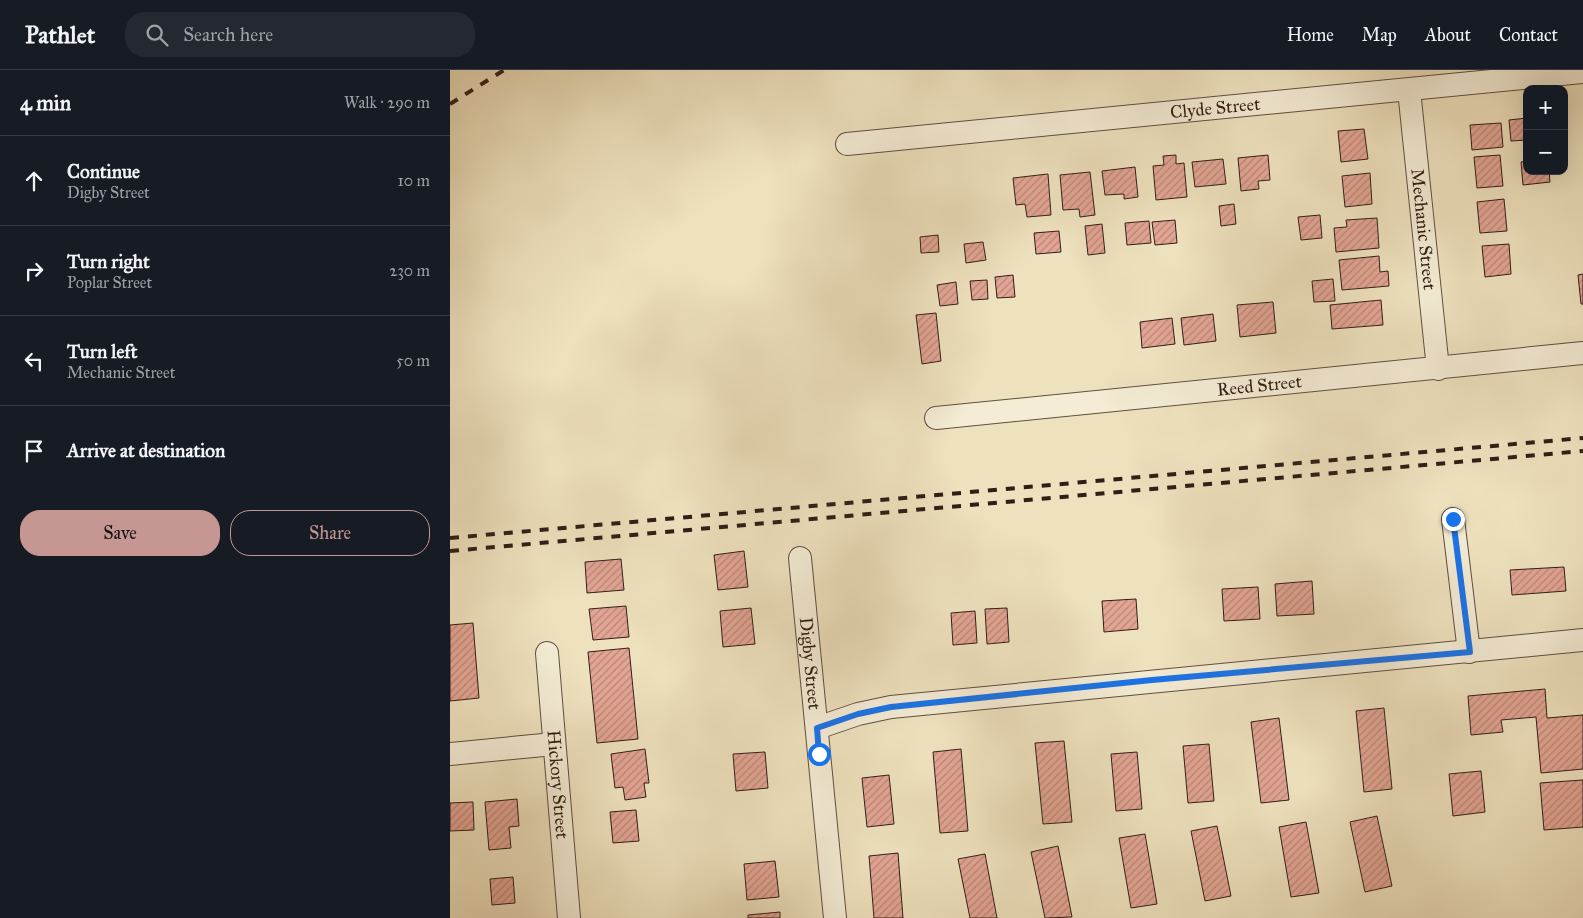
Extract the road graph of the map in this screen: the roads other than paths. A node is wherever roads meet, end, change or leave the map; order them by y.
1 (1583, 72) edge
2 (1409, 90) junction
3 (847, 144) dead end
4 (1583, 354) edge
5 (1438, 368) junction
6 (936, 418) dead end
7 (1453, 519) dead end
8 (800, 558) dead end
9 (1583, 640) edge
10 (1470, 652) junction
11 (547, 653) dead end
12 (817, 728) junction
13 (554, 744) junction
14 (450, 754) edge
15 (569, 918) edge
16 (835, 918) edge

1 - 2 street, Clyde Street
2 - 3 street, Clyde Street
2 - 5 street, Mechanic Street
4 - 5 street, Reed Street
5 - 6 street, Reed Street
7 - 10 street
8 - 12 street, Digby Street
9 - 10 street
10 - 12 street
11 - 13 street, Hickory Street
12 - 16 street, Digby Street
13 - 14 street
13 - 15 street, Hickory Street

